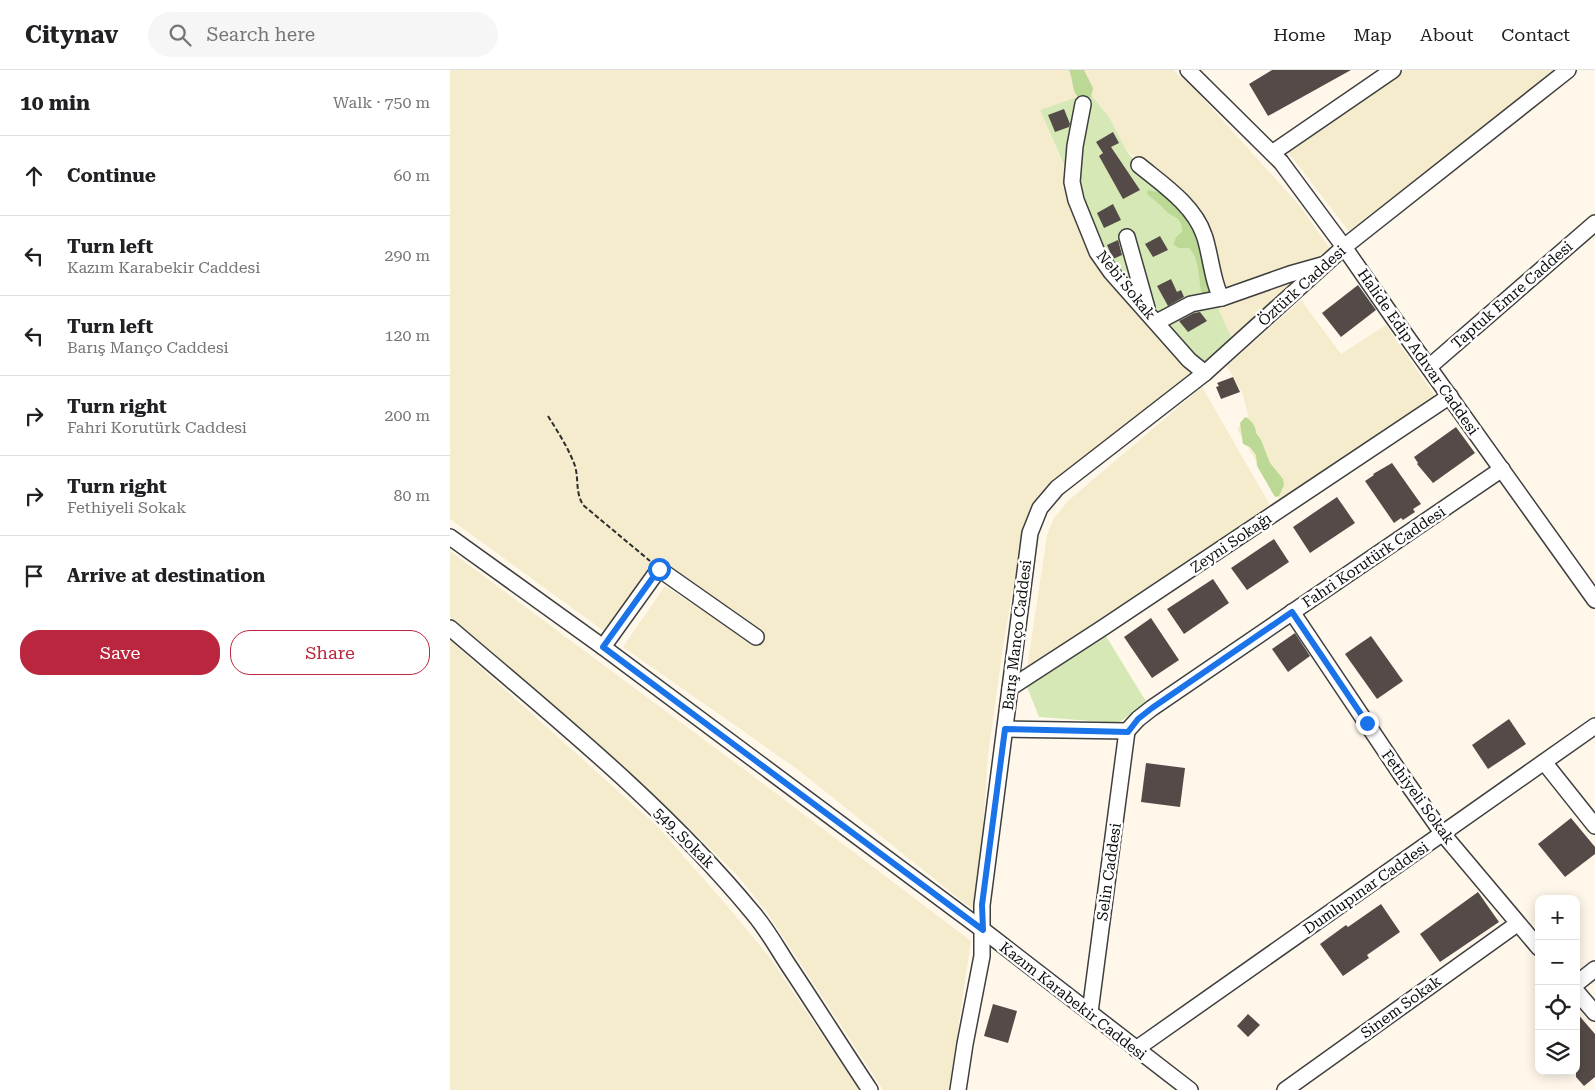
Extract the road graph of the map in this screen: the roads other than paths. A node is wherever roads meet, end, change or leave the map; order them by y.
1 (1188, 70) edge
2 (1393, 70) edge
3 (1568, 70) edge
4 (1082, 104) dead end
5 (1272, 153) junction
6 (1139, 165) dead end
7 (1595, 223) edge
8 (1127, 238) dead end
9 (1344, 247) junction
10 (1326, 264) junction
11 (1222, 298) junction
12 (1152, 317) junction
13 (1428, 367) junction
14 (1206, 373) junction
15 (1450, 396) junction
16 (1502, 469) junction
17 (1040, 508) joint
18 (450, 537) edge
19 (1595, 600) edge
20 (1292, 612) junction
21 (450, 628) edge
22 (756, 637) dead end
23 (603, 647) junction
24 (1010, 688) junction
25 (1595, 726) edge
26 (1005, 729) junction
27 (1128, 732) junction
28 (1544, 762) junction
29 (1595, 826) edge
30 (1443, 834) junction
31 (1517, 924) junction
32 (983, 930) junction
33 (1535, 944) edge
34 (1595, 969) edge
35 (1580, 981) edge
36 (1580, 996) edge
37 (1090, 1012) junction
38 (1595, 1013) edge
39 (1136, 1049) junction
40 (870, 1090) edge
41 (958, 1090) edge
42 (1190, 1090) edge
43 (1285, 1090) edge

1 - 5 street, Halide Edip Adıvar Caddesi
2 - 5 street
3 - 9 street, Öztürk Caddesi
4 - 12 street, Nebi Sokak
5 - 9 street, Halide Edip Adıvar Caddesi
6 - 11 street
7 - 13 street, Taptuk Emre Caddesi
8 - 12 street
9 - 10 street, Öztürk Caddesi
9 - 13 street, Halide Edip Adıvar Caddesi
10 - 11 street
10 - 14 street, Öztürk Caddesi
11 - 12 street
12 - 14 street, Nebi Sokak
13 - 15 street, Halide Edip Adıvar Caddesi
14 - 17 street, Öztürk Caddesi
15 - 16 street, Halide Edip Adıvar Caddesi
15 - 24 street, Zeyni Sokağı
16 - 19 street, Halide Edip Adıvar Caddesi
16 - 20 street, Fahri Korutürk Caddesi
17 - 24 street, Barış Manço Caddesi
18 - 23 street, Kazım Karabekir Caddesi
20 - 27 street, Fahri Korutürk Caddesi
20 - 30 street, Fethiyeli Sokak
21 - 40 street, 549. Sokak
22 - 23 street
23 - 32 street, Kazım Karabekir Caddesi
24 - 26 street, Barış Manço Caddesi
25 - 28 street, Dumlupınar Caddesi
26 - 27 street
26 - 32 street, Barış Manço Caddesi
27 - 37 street, Selin Caddesi
28 - 29 street
28 - 30 street, Dumlupınar Caddesi
30 - 31 street, Fethiyeli Sokak
30 - 39 street, Dumlupınar Caddesi
31 - 33 street, Fethiyeli Sokak
31 - 43 street, Sinem Sokak
32 - 37 street, Kazım Karabekir Caddesi
32 - 41 street, Barış Manço Caddesi
34 - 35 street
36 - 38 street
37 - 39 street, Kazım Karabekir Caddesi
39 - 42 street, Kazım Karabekir Caddesi

